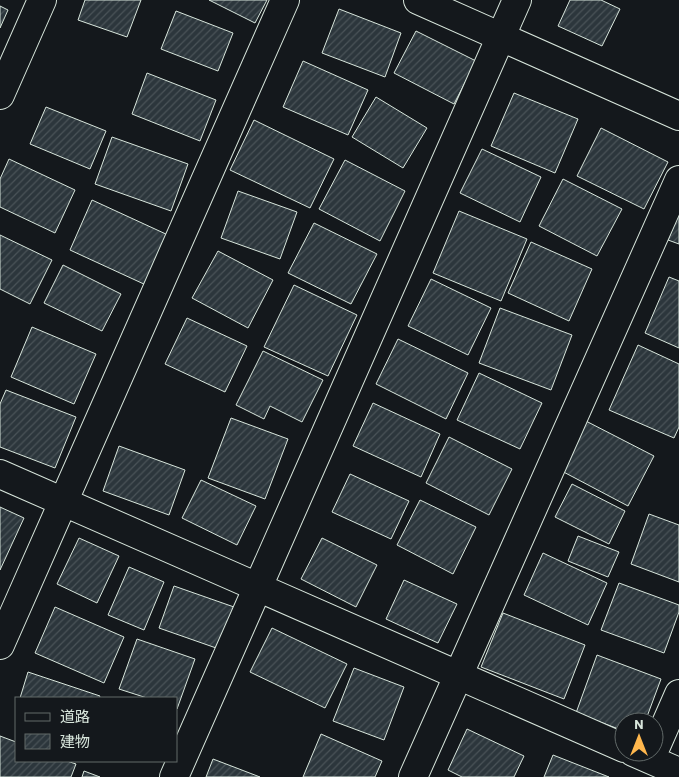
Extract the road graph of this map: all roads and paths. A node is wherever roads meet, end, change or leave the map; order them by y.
1 (42, 0) edge
2 (285, 0) edge
3 (418, 0) edge
4 (517, 0) edge
5 (501, 36) junction
6 (0, 95) edge
7 (679, 116) edge
8 (679, 180) edge
9 (0, 474) edge
10 (63, 502) junction
11 (258, 588) junction
12 (0, 645) edge
13 (458, 675) junction
14 (679, 694) edge
15 (664, 724) edge
16 (614, 744) edge
17 (656, 762) edge
18 (679, 772) edge
19 (174, 777) edge
20 (413, 777) edge

1 - 6 street
2 - 10 street
3 - 5 street
4 - 5 street
5 - 7 street
5 - 11 street
8 - 13 street
9 - 10 street
10 - 11 street
10 - 12 street
11 - 13 street
11 - 19 street
13 - 16 street
13 - 20 street
14 - 15 street
17 - 18 street

